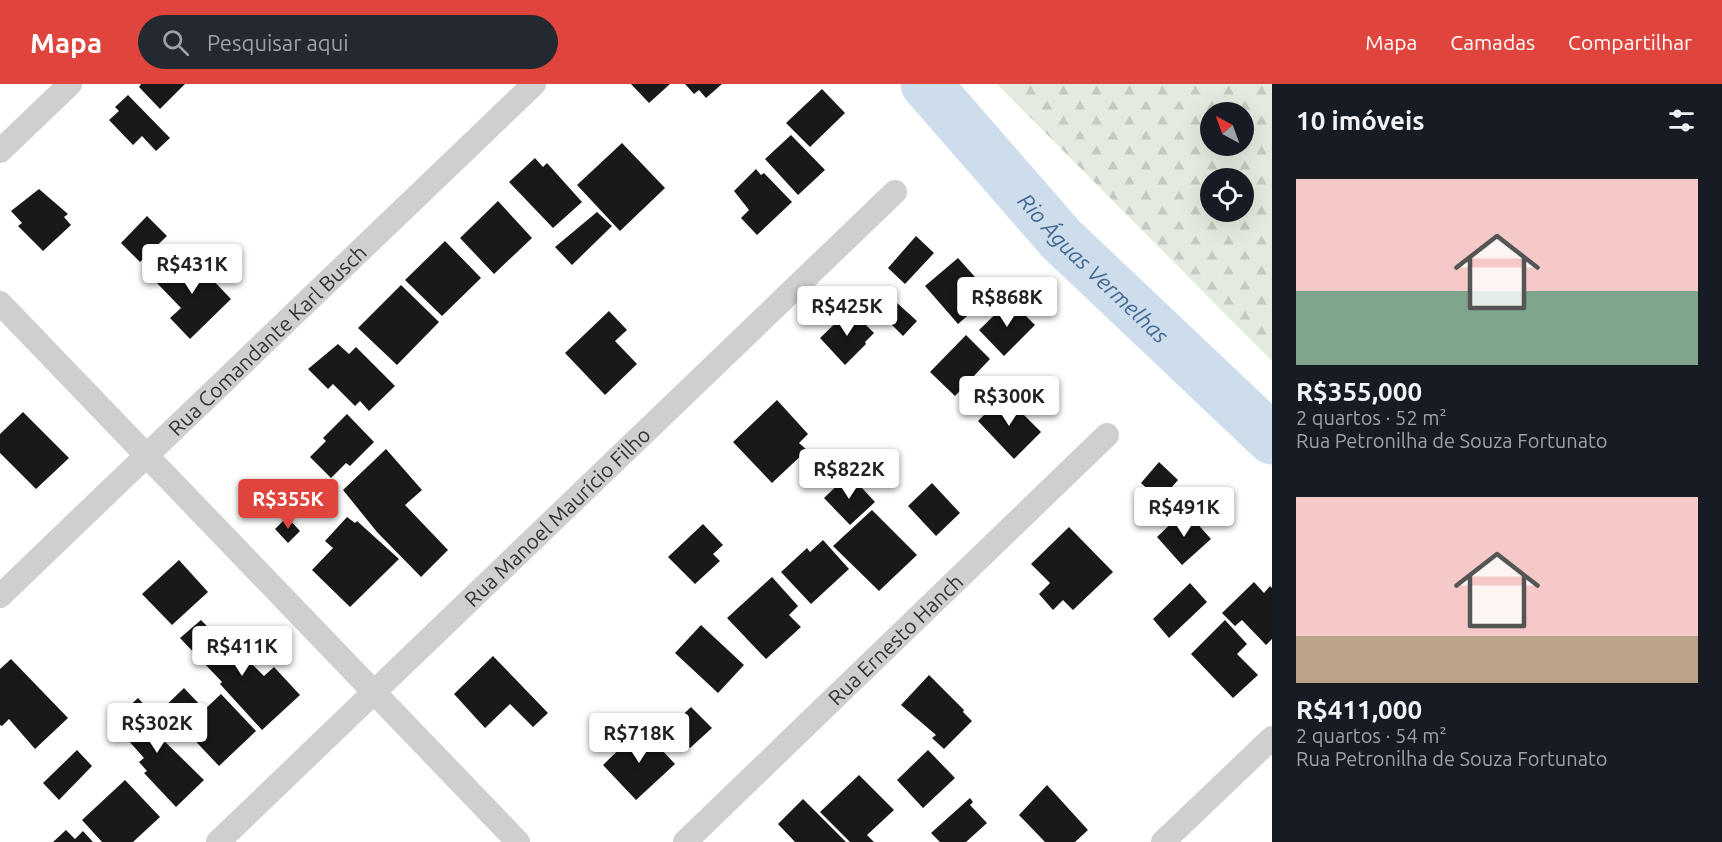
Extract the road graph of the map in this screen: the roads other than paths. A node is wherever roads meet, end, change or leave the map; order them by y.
1 (70, 84) edge
2 (534, 84) edge
3 (0, 151) edge
4 (895, 192) dead end
5 (0, 303) edge
6 (1107, 435) dead end
7 (146, 456) junction
8 (0, 596) edge
9 (374, 692) junction
10 (1272, 738) edge
11 (218, 842) edge
12 (518, 842) edge
13 (685, 842) edge
14 (1163, 842) edge

1 - 3 street
2 - 7 street, Rua Comandante Karl Busch
4 - 9 street, Rua Manoel Maurício Filho
5 - 7 street
6 - 13 street, Rua Ernesto Hanch
7 - 8 street, Rua Comandante Karl Busch
7 - 9 street
9 - 11 street, Rua Manoel Maurício Filho
9 - 12 street
10 - 14 street

